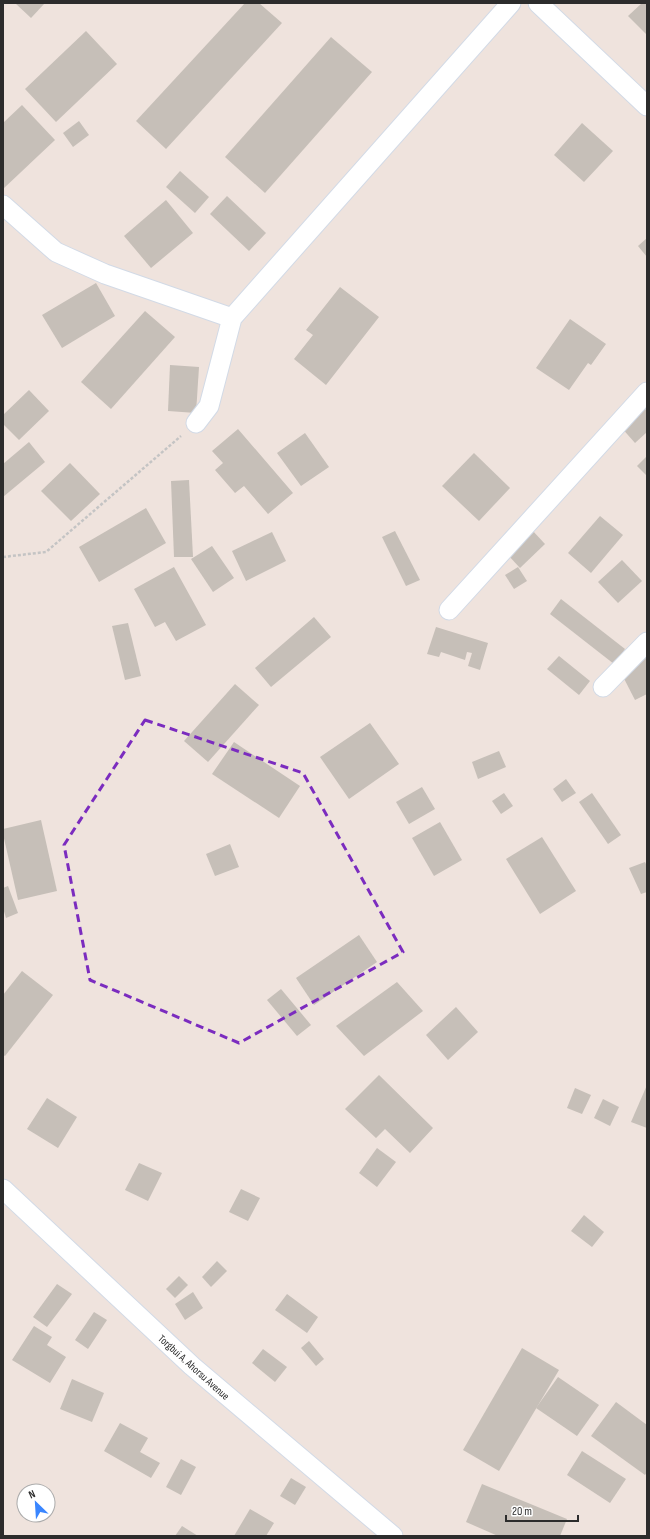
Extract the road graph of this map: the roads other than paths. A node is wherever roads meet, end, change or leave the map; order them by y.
1 (511, 3) edge
2 (538, 3) edge
3 (647, 106) edge
4 (3, 205) edge
5 (232, 318) junction
6 (647, 392) edge
7 (196, 423) road end
8 (448, 610) dead end
9 (647, 642) edge
10 (603, 687) dead end
11 (3, 1190) edge
12 (393, 1536) edge

1 - 5 street
2 - 3 street
4 - 5 street
5 - 7 street
6 - 8 street
9 - 10 street
11 - 12 street, Torgbui A. Ahorsu Avenue

